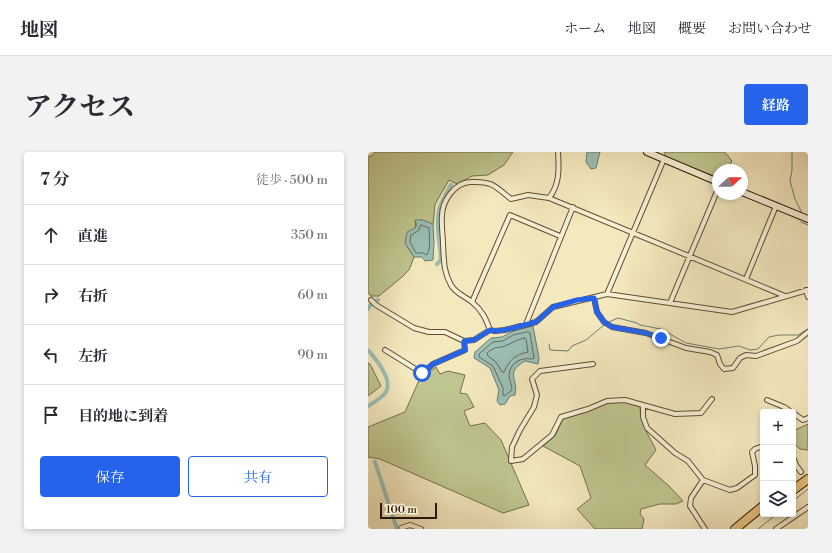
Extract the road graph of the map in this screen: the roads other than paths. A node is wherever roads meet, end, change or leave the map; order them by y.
1 (558, 152) edge
2 (647, 152) edge
3 (664, 160) junction
4 (712, 180) edge
5 (748, 194) edge
6 (549, 198) junction
7 (713, 200) edge
8 (776, 206) junction
9 (573, 208) junction
10 (808, 220) edge
11 (632, 233) junction
12 (560, 236) junction
13 (689, 256) junction
14 (746, 279) junction
15 (807, 289) edge
16 (607, 294) junction
17 (785, 296) junction
18 (808, 297) edge
19 (594, 298) junction
20 (371, 300) dead end
21 (472, 302) junction
22 (670, 303) junction
23 (526, 324) junction
24 (490, 330) junction
25 (808, 332) edge
26 (464, 341) junction
27 (385, 350) dead end
28 (593, 364) dead end
29 (712, 399) dead end
30 (767, 400) dead end
31 (643, 405) junction
32 (787, 409) edge
33 (796, 416) edge
34 (808, 418) edge
35 (760, 447) edge
36 (796, 465) edge
37 (805, 472) edge
38 (808, 479) edge
39 (703, 480) junction
40 (795, 481) edge
41 (796, 488) edge
42 (808, 507) edge
43 (760, 508) edge
44 (760, 515) edge
45 (401, 528) edge
46 (421, 529) edge
47 (705, 529) edge
48 (735, 529) edge
49 (742, 529) edge
50 (776, 529) edge

1 - 6 street
2 - 3 main road
3 - 4 main road
3 - 11 street
5 - 8 main road
6 - 9 street
6 - 21 street
7 - 13 street
8 - 10 main road
8 - 14 street
9 - 11 street
9 - 12 street
11 - 13 street
11 - 16 street
12 - 21 street
12 - 23 street
13 - 14 street
13 - 22 street
14 - 17 street
15 - 17 street
15 - 18 street
16 - 19 street
16 - 22 street
17 - 22 street
19 - 23 street
19 - 25 street
20 - 26 street
21 - 24 street
23 - 24 street
24 - 26 street
26 - 27 street
28 - 31 street
29 - 31 street
30 - 32 street
31 - 39 street
33 - 34 street
35 - 39 street
36 - 37 street
37 - 40 highway
38 - 41 highway
39 - 47 street
42 - 50 street
43 - 48 highway
44 - 49 highway
45 - 46 street

